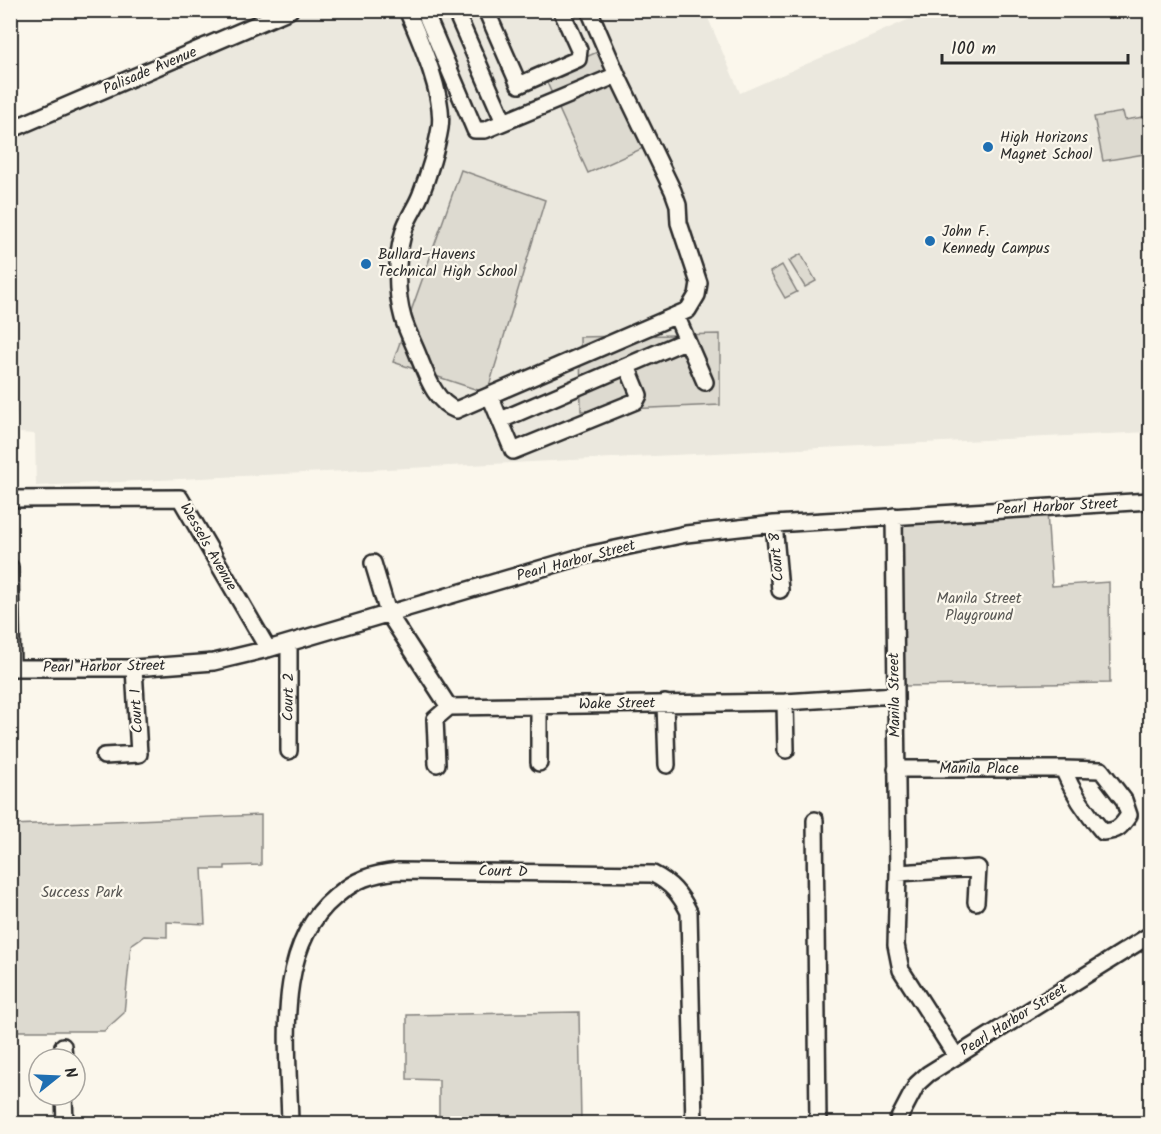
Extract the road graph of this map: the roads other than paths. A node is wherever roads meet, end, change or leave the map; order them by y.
1 (290, 10) edge
2 (407, 10) edge
3 (424, 10) edge
4 (454, 10) edge
5 (486, 10) edge
6 (561, 10) edge
7 (589, 10) edge
8 (617, 75) junction
9 (504, 122) junction
10 (10, 130) edge
11 (676, 315) junction
12 (687, 340) junction
13 (627, 366) junction
14 (705, 382) dead end
15 (490, 396) junction
16 (501, 420) junction
17 (10, 499) edge
18 (1150, 501) edge
19 (894, 516) junction
20 (774, 524) junction
21 (373, 563) dead end
22 (10, 567) edge
23 (780, 590) dead end
24 (388, 613) junction
25 (289, 643) junction
26 (268, 649) junction
27 (11, 668) edge
28 (134, 668) junction
29 (895, 696) junction
30 (785, 702) junction
31 (665, 703) junction
32 (539, 706) junction
33 (449, 707) junction
34 (786, 750) dead end
35 (289, 752) dead end
36 (104, 756) dead end
37 (539, 763) dead end
38 (437, 764) dead end
39 (667, 765) dead end
40 (896, 769) junction
41 (1063, 769) junction
42 (815, 820) dead end
43 (898, 873) junction
44 (976, 902) dead end
45 (1150, 935) edge
46 (956, 1056) junction
47 (64, 1107) edge
48 (65, 1124) edge
49 (290, 1124) edge
50 (694, 1124) edge
51 (818, 1124) edge
52 (896, 1124) edge

1 - 10 street, Palisade Avenue
2 - 15 street
3 - 9 street
4 - 9 street
5 - 6 street
7 - 8 street
8 - 9 street
8 - 11 street
11 - 12 street
11 - 15 street
12 - 13 street
12 - 14 street
13 - 16 street
13 - 16 street
15 - 16 street
17 - 26 street, Wessels Avenue
18 - 19 street, Pearl Harbor Street
19 - 20 street, Pearl Harbor Street
19 - 29 street, Manila Street
20 - 23 street, Court 8
20 - 24 street, Pearl Harbor Street
21 - 24 street
22 - 27 street
24 - 25 street, Pearl Harbor Street
24 - 33 street
25 - 26 street, Pearl Harbor Street
25 - 35 street, Court 2
26 - 28 street, Pearl Harbor Street
27 - 28 street, Pearl Harbor Street
28 - 36 street, Court 1
29 - 30 street, Wake Street
29 - 40 street, Manila Street
30 - 31 street, Wake Street
30 - 34 street
31 - 32 street, Wake Street
31 - 39 street
32 - 33 street, Wake Street
32 - 37 street
33 - 38 street
40 - 41 street, Manila Place
40 - 43 street, Manila Street
41 - 41 street, Manila Place
42 - 51 street
43 - 44 street
43 - 46 street, Manila Street
45 - 46 street, Pearl Harbor Street
46 - 52 street, Pearl Harbor Street
47 - 48 street
49 - 50 street, Court D

